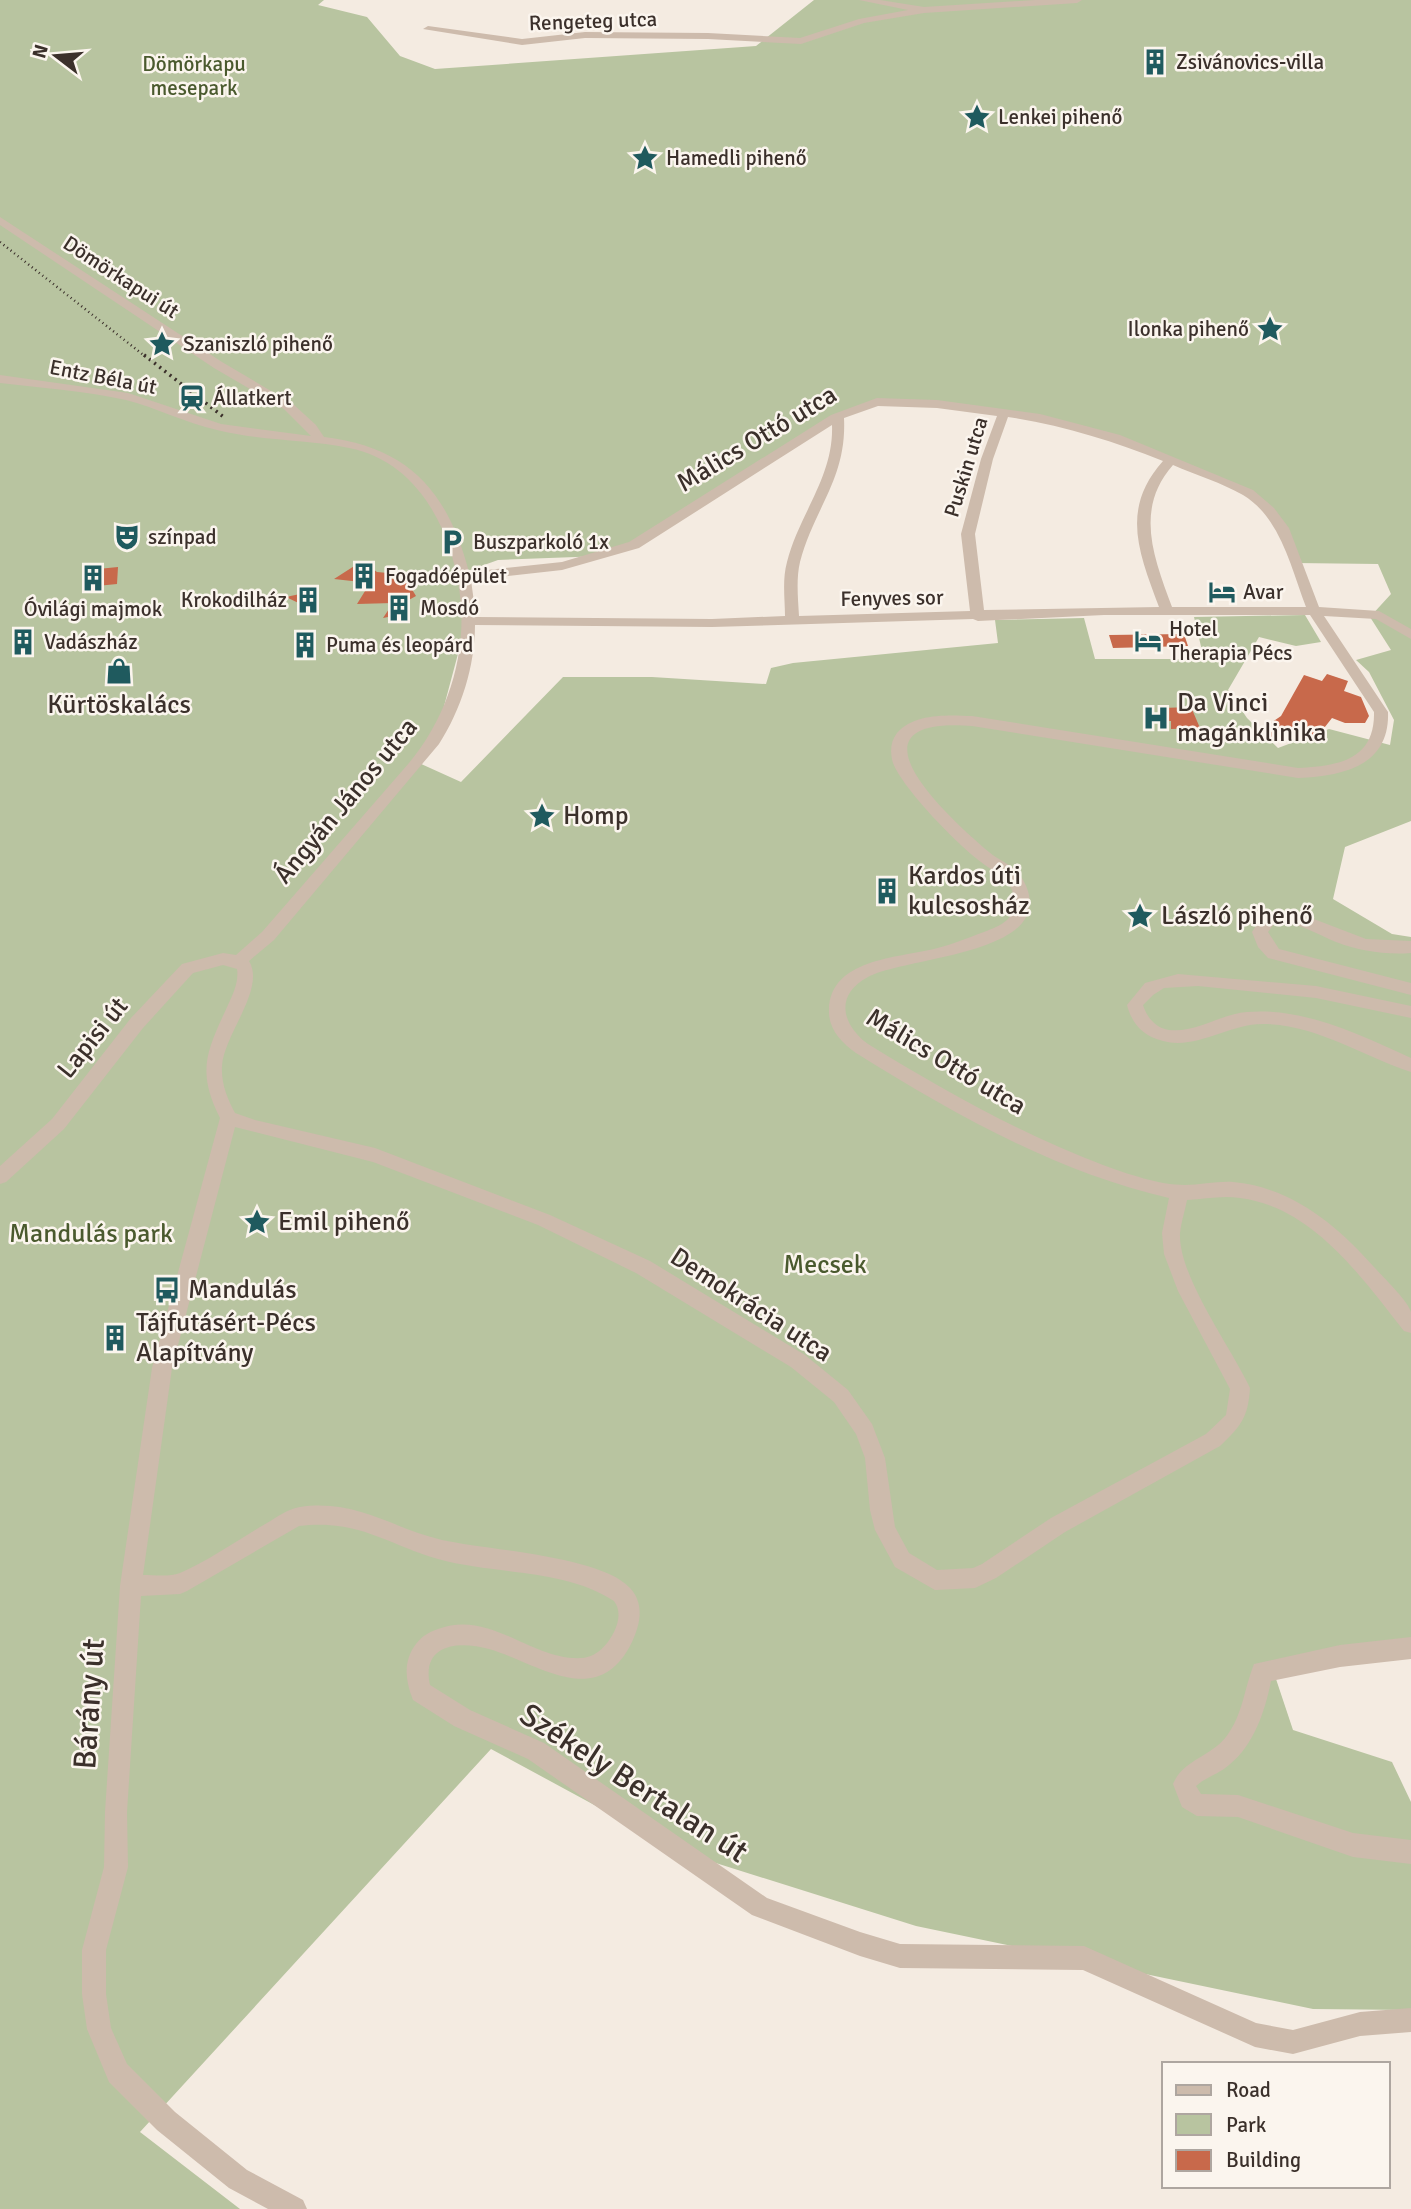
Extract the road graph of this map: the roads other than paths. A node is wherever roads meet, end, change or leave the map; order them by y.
1 (864, 0) edge
2 (1077, 0) edge
3 (887, 5) junction
4 (924, 10) junction
5 (885, 16) junction
6 (428, 29) dead end
7 (0, 220) edge
8 (0, 379) edge
9 (1004, 412) junction
10 (838, 417) junction
11 (320, 440) junction
12 (1171, 460) junction
13 (464, 577) junction
14 (1167, 611) junction
15 (1314, 611) junction
16 (978, 617) junction
17 (470, 621) junction
18 (792, 621) junction
19 (1410, 634) edge
20 (1411, 947) edge
21 (239, 961) junction
22 (1411, 989) edge
23 (1411, 1012) edge
24 (1411, 1065) edge
25 (229, 1118) junction
26 (0, 1177) edge
27 (1179, 1193) junction
28 (1411, 1325) edge
29 (131, 1587) junction
30 (1411, 1648) edge
31 (1411, 1852) edge
32 (1411, 2020) edge
33 (294, 2209) edge

1 - 3 street
2 - 4 street
3 - 4 street
3 - 5 street
4 - 5 street, Rengeteg utca
5 - 6 street, Rengeteg utca
7 - 11 street, Dömörkapui út
8 - 11 street, Entz Béla út
9 - 10 street, Málics Ottó utca
9 - 12 street, Málics Ottó utca
9 - 16 street, Puskin utca
10 - 13 street, Málics Ottó utca
10 - 18 street
11 - 13 street, Ángyán János utca
12 - 14 street
12 - 15 street, Málics Ottó utca
13 - 17 street, Ángyán János utca
14 - 15 street, Fenyves sor
14 - 16 street, Fenyves sor
15 - 19 street, Fenyves sor
15 - 27 street, Málics Ottó utca
16 - 18 street, Fenyves sor
17 - 18 street, Fenyves sor
17 - 21 street, Ángyán János utca
20 - 22 street
21 - 25 street
21 - 26 street, Lapisi út
23 - 24 street
25 - 27 street, Demokrácia utca
25 - 29 street, Bárány út
27 - 28 street
29 - 32 street, Székely Bertalan út
29 - 33 street, Bárány út
30 - 31 street

